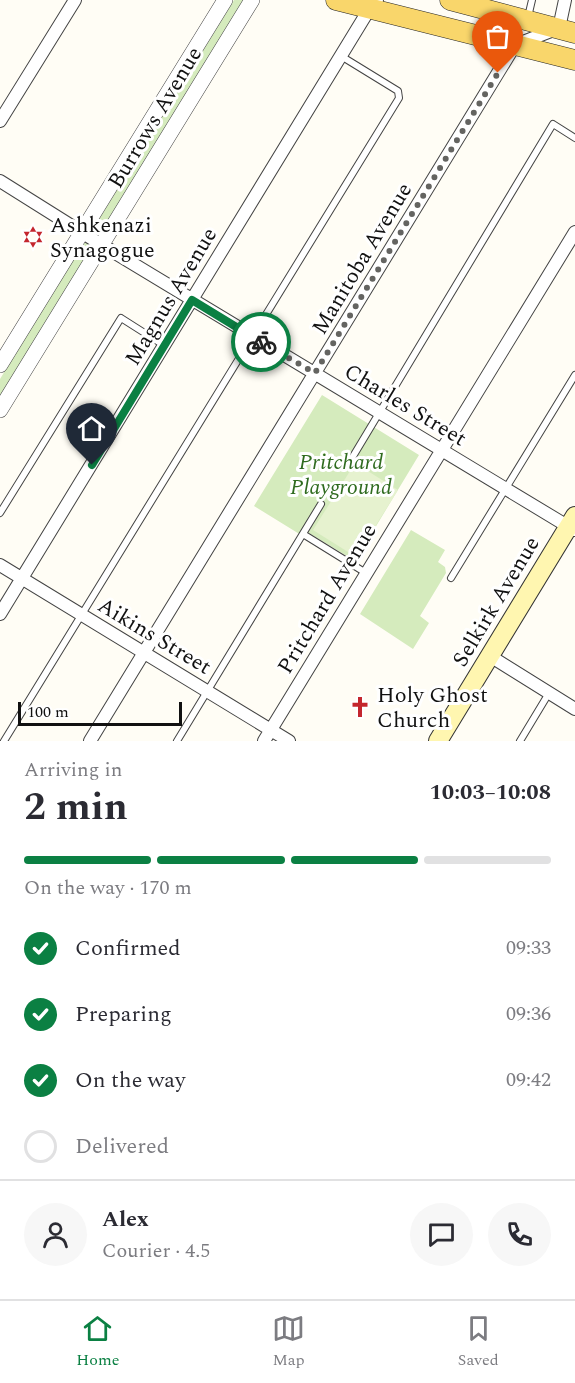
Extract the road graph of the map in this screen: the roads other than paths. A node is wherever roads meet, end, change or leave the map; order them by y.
1 (75, 0) edge
2 (225, 0) edge
3 (252, 0) edge
4 (336, 0) edge
5 (450, 0) edge
6 (532, 0) edge
7 (563, 1) edge
8 (373, 4) edge
9 (528, 20) junction
10 (567, 31) edge
11 (515, 45) junction
12 (341, 56) junction
13 (575, 60) edge
14 (0, 122) edge
15 (575, 138) edge
16 (0, 182) edge
17 (82, 232) junction
18 (575, 232) edge
19 (102, 245) junction
20 (192, 300) junction
21 (252, 336) junction
22 (165, 346) junction
23 (0, 365) edge
24 (315, 373) junction
25 (575, 375) edge
26 (0, 410) edge
27 (379, 412) junction
28 (442, 450) junction
29 (349, 462) dead end
30 (506, 490) junction
31 (321, 504) dead end
32 (0, 513) edge
33 (573, 525) edge
34 (303, 534) junction
35 (0, 565) edge
36 (366, 573) junction
37 (451, 578) dead end
38 (22, 579) junction
39 (0, 614) edge
40 (81, 615) junction
41 (144, 653) junction
42 (490, 656) junction
43 (208, 692) junction
44 (549, 693) junction
45 (575, 709) edge
46 (270, 729) junction
47 (4, 741) edge
48 (90, 741) edge
49 (177, 741) edge
50 (264, 741) edge
51 (289, 741) edge
52 (438, 741) edge
53 (520, 741) edge

1 - 14 street
2 - 17 street, Burrows Avenue
3 - 19 street, Burrows Avenue
4 - 8 main road
5 - 9 main road
6 - 9 lane
7 - 10 street
8 - 11 main road
8 - 12 street, Magnus Avenue
9 - 10 main road
10 - 11 street
11 - 13 main road
11 - 24 street, Manitoba Avenue
12 - 20 street, Magnus Avenue
12 - 21 lane
15 - 27 lane
16 - 17 street, Charles Street
17 - 19 street, Charles Street
17 - 23 street, Burrows Avenue
18 - 28 street, Pritchard Avenue
19 - 20 street, Charles Street
19 - 26 street, Burrows Avenue
20 - 21 street, Charles Street
20 - 22 street, Magnus Avenue
21 - 24 street, Charles Street
21 - 40 lane
22 - 32 lane
22 - 38 street, Magnus Avenue
24 - 27 street, Charles Street
24 - 41 street, Manitoba Avenue
25 - 30 lane
27 - 28 street, Charles Street
27 - 29 lane
28 - 30 street, Charles Street
28 - 36 street, Pritchard Avenue
30 - 33 street, Charles Street
30 - 37 lane
31 - 34 lane
33 - 42 main road, Selkirk Avenue
34 - 36 lane
34 - 43 lane
35 - 38 street, Aikins Street
36 - 46 street, Pritchard Avenue
38 - 39 street, Magnus Avenue
38 - 40 street, Aikins Street
40 - 41 street, Aikins Street
40 - 47 lane
41 - 43 street, Aikins Street
41 - 48 street, Manitoba Avenue
42 - 44 street
42 - 52 main road, Selkirk Avenue
43 - 46 street, Aikins Street
43 - 49 lane
44 - 45 street
44 - 53 lane
46 - 50 street, Pritchard Avenue
46 - 51 street, Aikins Street

